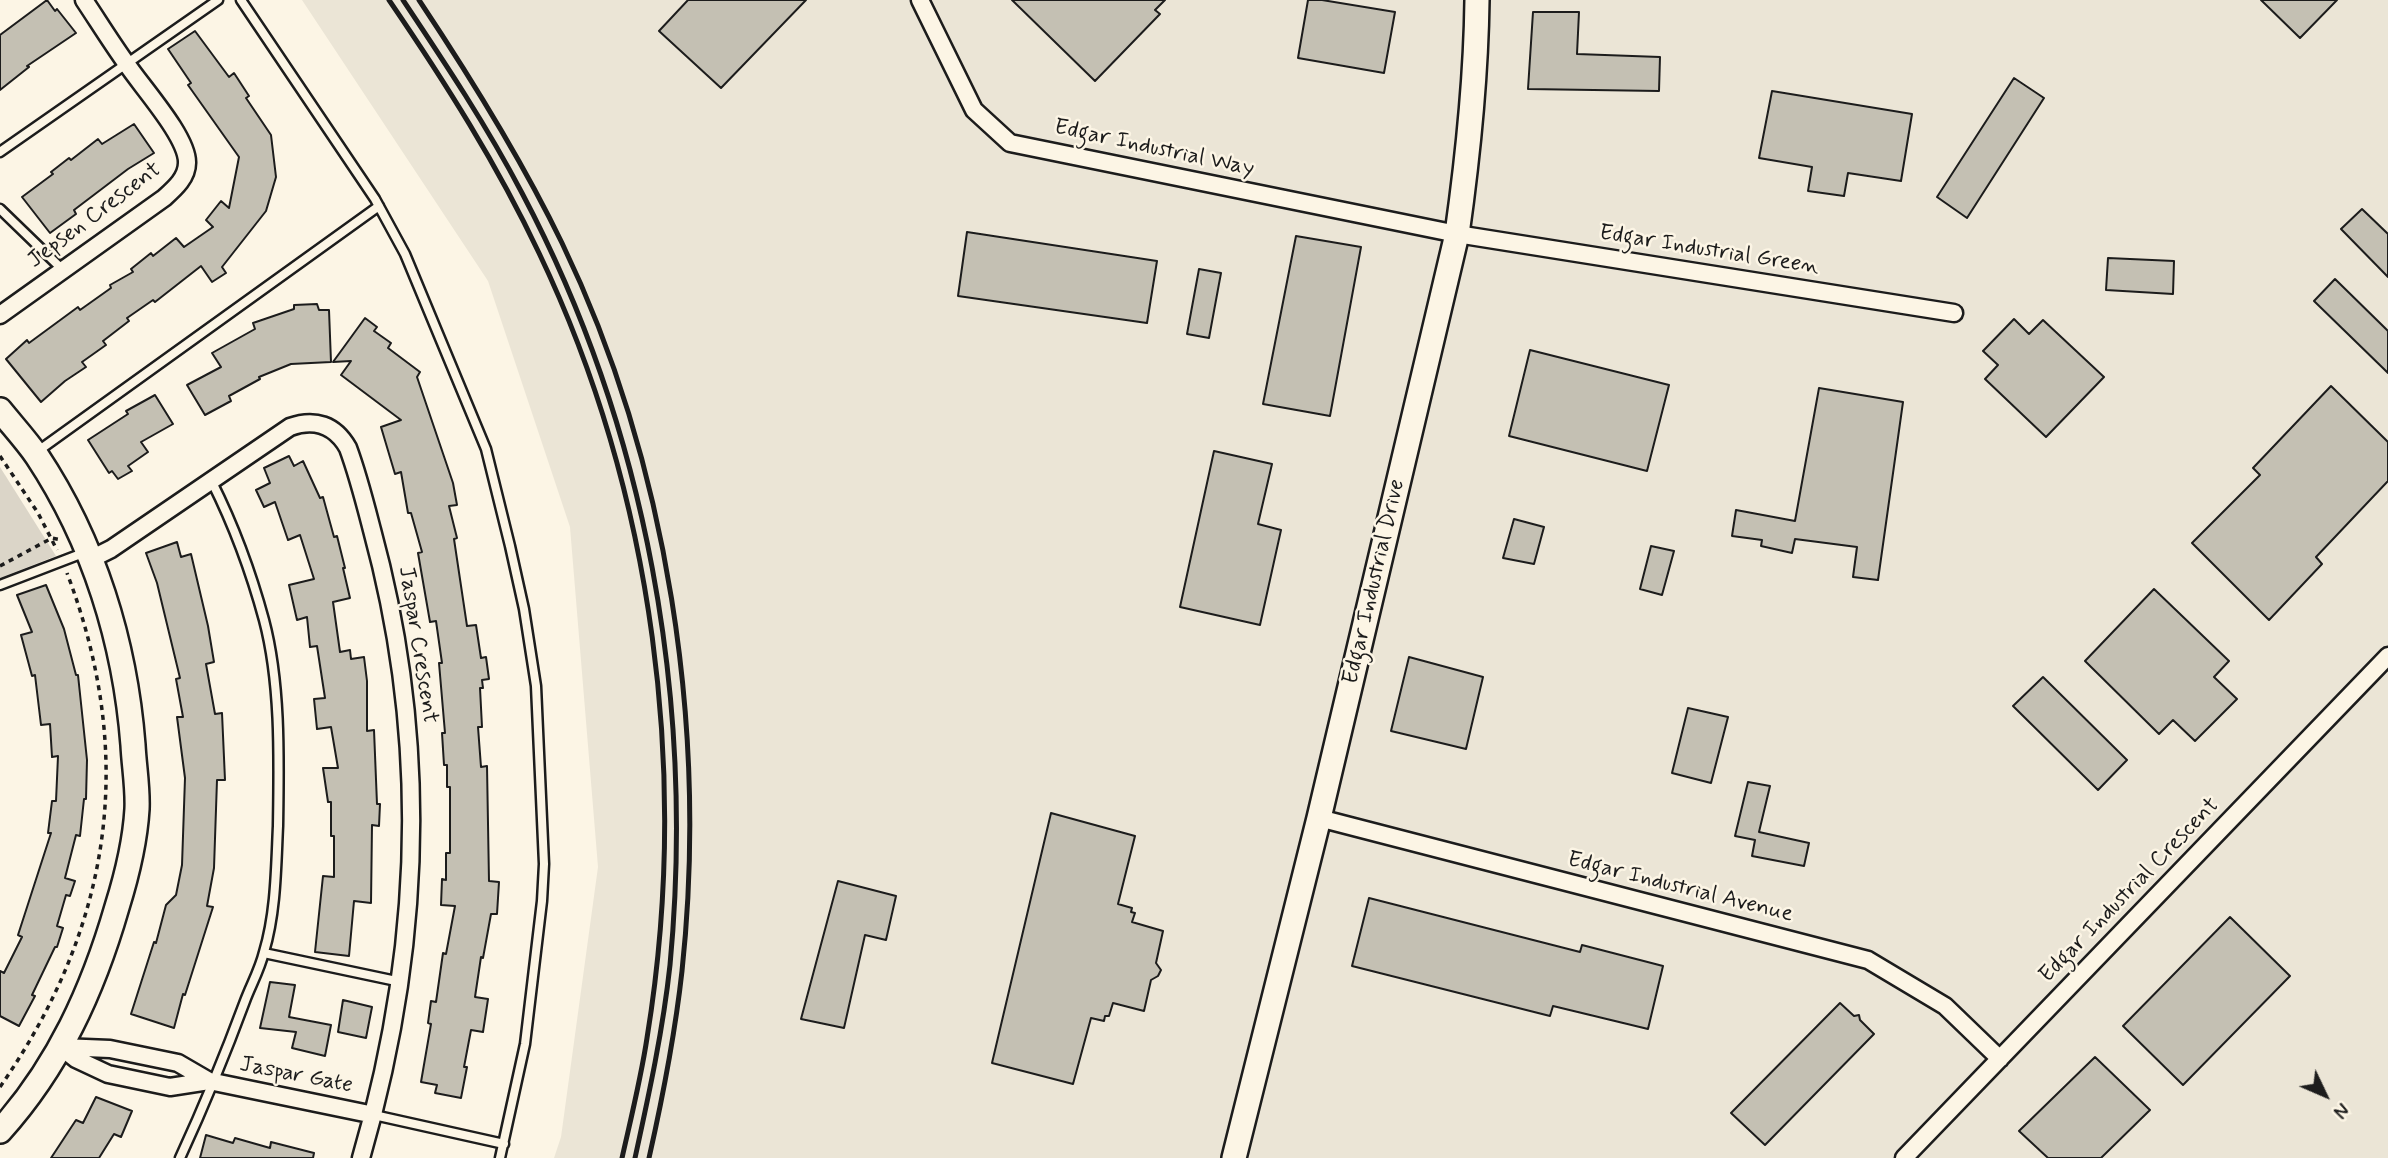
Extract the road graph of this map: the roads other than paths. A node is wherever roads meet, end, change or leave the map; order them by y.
1 (84, 0) edge
2 (218, 0) edge
3 (241, 0) edge
4 (920, 0) edge
5 (1477, 0) edge
6 (126, 64) junction
7 (0, 152) edge
8 (379, 206) junction
9 (0, 209) edge
10 (1457, 234) junction
11 (63, 270) junction
12 (1954, 313) dead end
13 (0, 315) edge
14 (0, 410) edge
15 (35, 453) junction
16 (212, 482) junction
17 (91, 559) junction
18 (0, 585) edge
19 (2388, 656) edge
20 (1319, 818) junction
21 (264, 953) junction
22 (401, 982) junction
23 (61, 1047) junction
24 (2000, 1059) junction
25 (212, 1082) junction
26 (374, 1115) junction
27 (0, 1131) edge
28 (504, 1144) junction
29 (180, 1158) edge
30 (361, 1158) edge
31 (500, 1158) edge
32 (1234, 1158) edge
33 (1904, 1158) edge

1 - 6 street, Jepsen Crescent
2 - 6 lane
3 - 8 lane
4 - 10 street, Edgar Industrial Way
5 - 10 street, Edgar Industrial Drive
6 - 7 lane
6 - 11 street, Jepsen Crescent
8 - 15 lane
8 - 28 lane
9 - 11 lane
10 - 12 street, Edgar Industrial Green
10 - 20 street, Edgar Industrial Drive
11 - 13 street, Jepsen Crescent
14 - 15 street
15 - 17 street
16 - 17 street, Jaspar Crescent
16 - 21 lane
16 - 22 street, Jaspar Crescent
17 - 18 lane
17 - 23 street
19 - 24 street, Edgar Industrial Crescent
20 - 24 street, Edgar Industrial Avenue
20 - 32 street, Edgar Industrial Drive
21 - 22 lane
21 - 25 lane
22 - 26 street, Jaspar Crescent
23 - 25 street, Jaspar Gate
23 - 25 street, Jaspar Gate
23 - 27 street
24 - 33 street, Edgar Industrial Crescent
25 - 26 street, Jaspar Gate
25 - 29 lane
26 - 28 lane
26 - 30 street, Jaspar Crescent
28 - 31 lane

